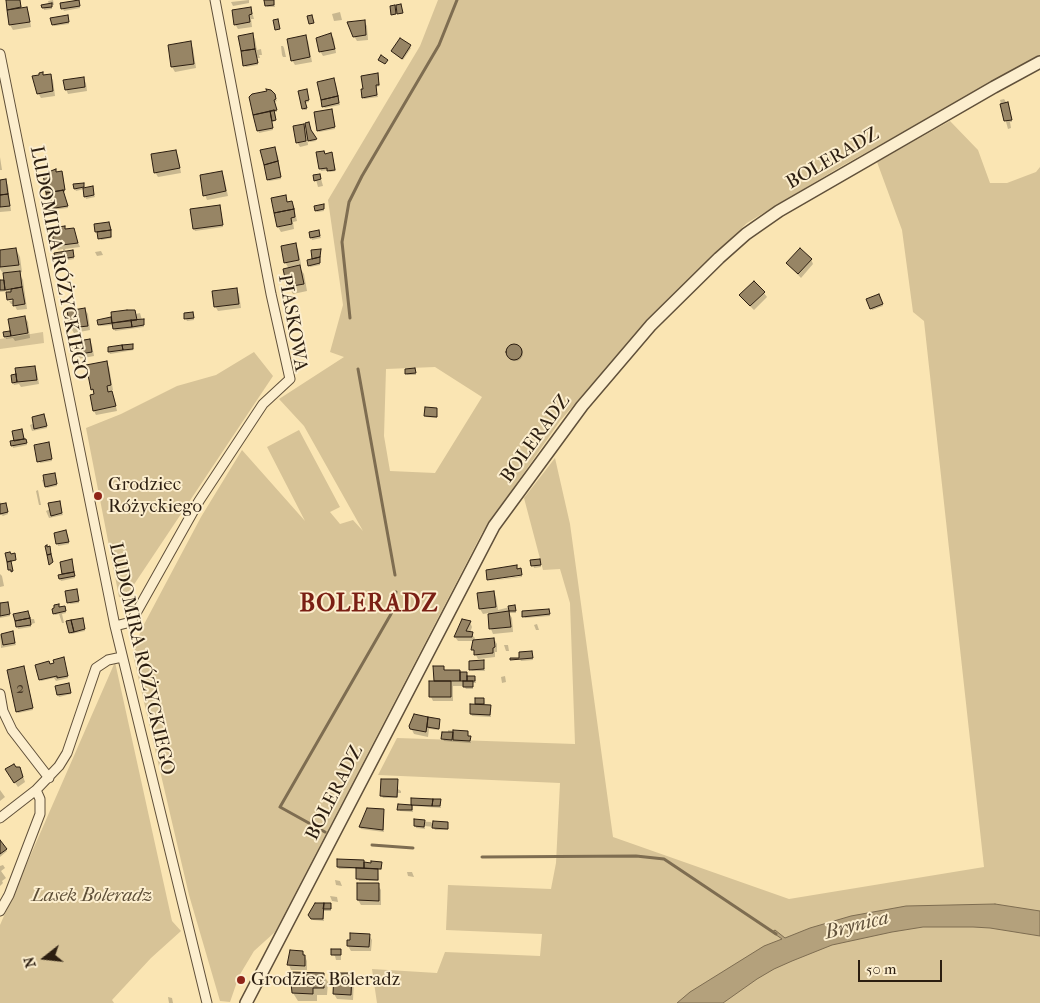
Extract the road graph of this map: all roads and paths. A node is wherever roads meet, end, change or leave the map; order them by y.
1 (215, 0) edge
2 (0, 54) edge
3 (1040, 62) edge
4 (115, 626) junction
5 (122, 657) junction
6 (0, 694) edge
7 (49, 778) junction
8 (36, 790) junction
9 (0, 818) edge
10 (0, 912) edge
11 (207, 1003) edge
12 (246, 1003) edge

1 - 4 street, PIASKOWA
2 - 4 street, LUDOMIRA RÓŻYCKIEGO
3 - 12 street, BOLERADZ
4 - 5 street, LUDOMIRA RÓŻYCKIEGO
5 - 7 street
5 - 11 street, LUDOMIRA RÓŻYCKIEGO
6 - 7 street
7 - 8 street
8 - 9 street
8 - 10 street

